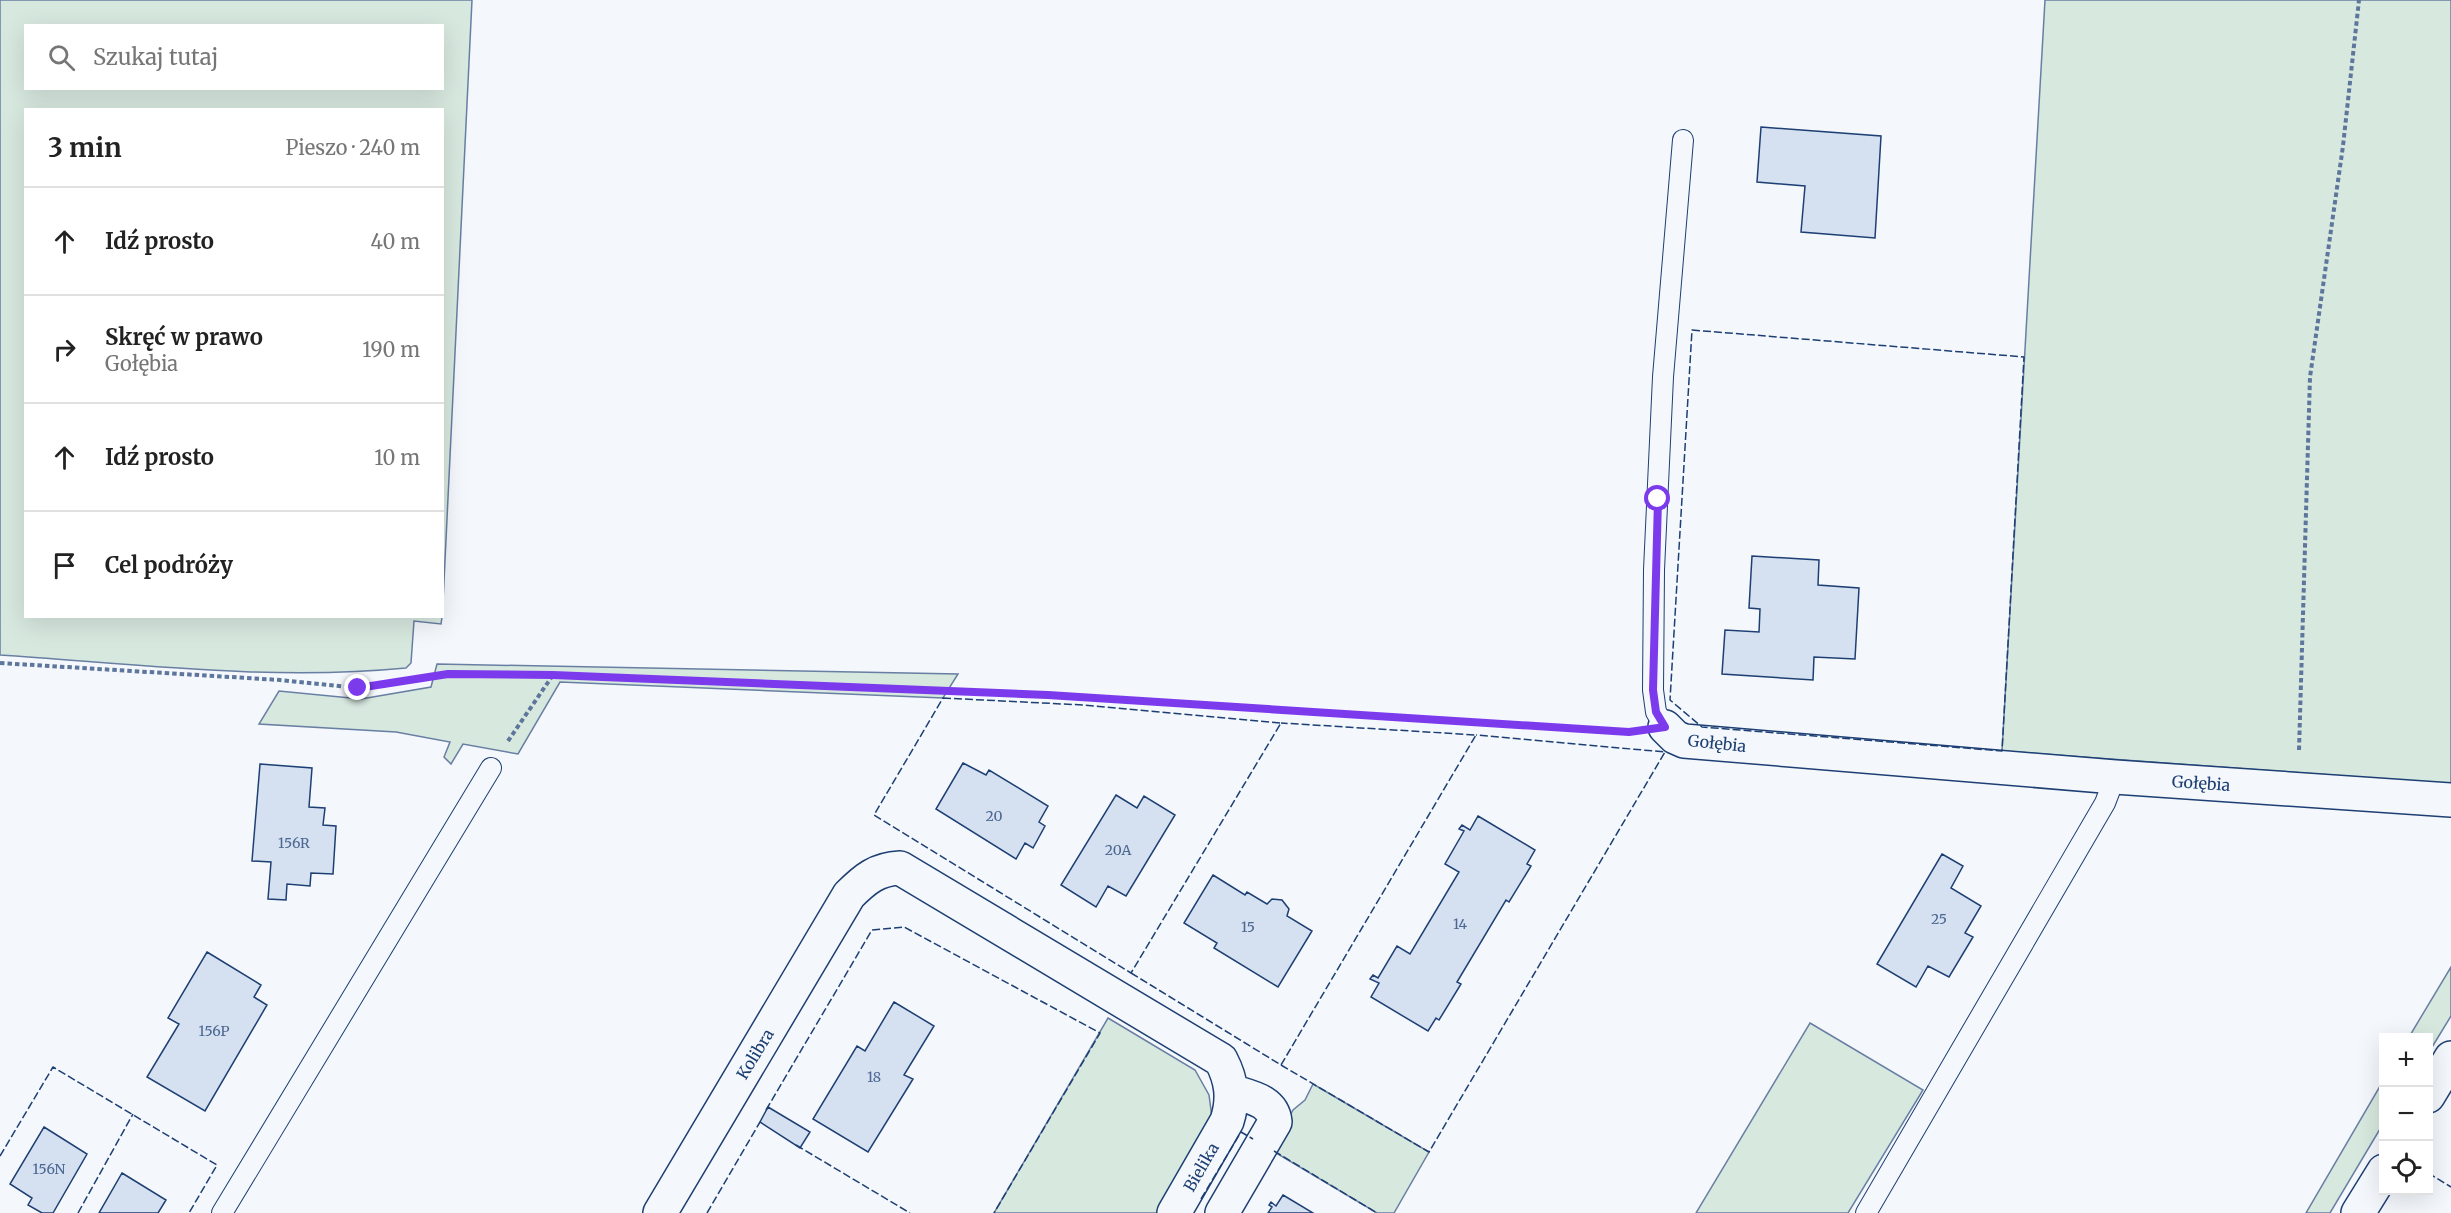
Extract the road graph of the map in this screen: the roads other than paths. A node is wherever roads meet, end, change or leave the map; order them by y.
1 (1683, 140) dead end
2 (1665, 727) joint
3 (490, 768) road end
4 (2115, 777) junction
5 (2451, 800) edge
6 (2451, 1058) edge
7 (2433, 1088) edge
8 (1229, 1106) junction
9 (2379, 1179) edge
10 (222, 1213) edge
11 (660, 1213) edge
12 (1174, 1213) edge
13 (1222, 1213) edge
14 (1866, 1213) edge
15 (2358, 1213) edge

1 - 2 lane
2 - 4 street, Gołębia
3 - 10 lane
4 - 5 street, Gołębia
4 - 14 lane
6 - 7 street
8 - 11 street, Kolibra
8 - 12 street, Bielika
8 - 13 street
9 - 15 street

